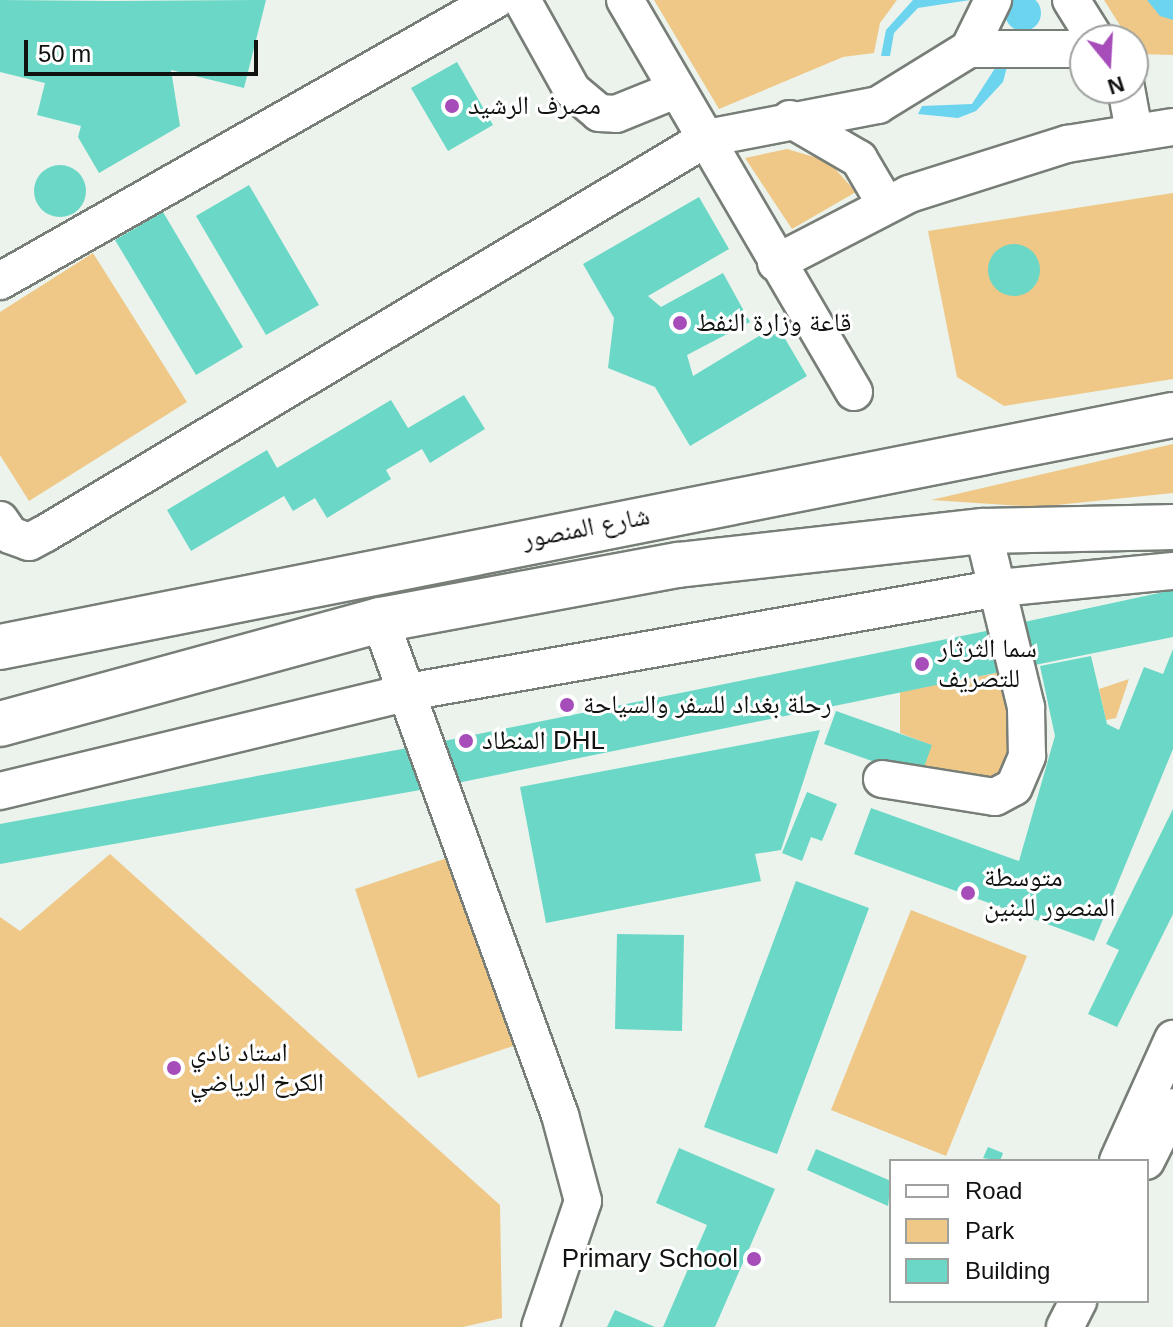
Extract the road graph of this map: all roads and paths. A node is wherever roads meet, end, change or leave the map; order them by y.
1 (495, 0) edge
2 (522, 0) edge
3 (625, 0) edge
4 (993, 0) edge
5 (1071, 0) edge
6 (1086, 24) edge
7 (969, 49) junction
8 (1069, 49) edge
9 (673, 91) junction
10 (1129, 104) edge
11 (790, 119) junction
12 (1173, 127) edge
13 (1134, 131) junction
14 (707, 138) junction
15 (886, 205) junction
16 (776, 263) junction
17 (0, 281) edge
18 (854, 392) dead end
19 (1173, 415) edge
20 (0, 520) edge
21 (1172, 527) edge
22 (983, 531) junction
23 (1173, 571) edge
24 (999, 588) junction
25 (380, 620) junction
26 (0, 647) edge
27 (408, 692) junction
28 (0, 724) edge
29 (882, 779) dead end
30 (0, 791) edge
31 (1173, 1039) edge
32 (1173, 1107) edge
33 (1119, 1159) edge
34 (1147, 1159) edge
35 (1053, 1303) edge
36 (1077, 1303) edge
37 (540, 1327) edge
38 (1042, 1327) edge
39 (1065, 1327) edge

1 - 17 street
2 - 9 street
3 - 9 street
4 - 7 street
5 - 6 street
7 - 8 street
7 - 11 street
9 - 14 street
10 - 13 street
11 - 14 street
11 - 15 street
12 - 13 street
13 - 15 street
14 - 16 street
14 - 20 street
15 - 16 street
16 - 18 street
19 - 26 main road, شارع المنصور
21 - 22 main road, شارع المنصور
22 - 24 street
22 - 25 main road, شارع المنصور
23 - 24 street
24 - 27 street
24 - 29 street
25 - 27 street
25 - 28 main road, شارع المنصور
27 - 30 street
27 - 37 street
31 - 33 street
32 - 34 street
35 - 38 street
36 - 39 street

